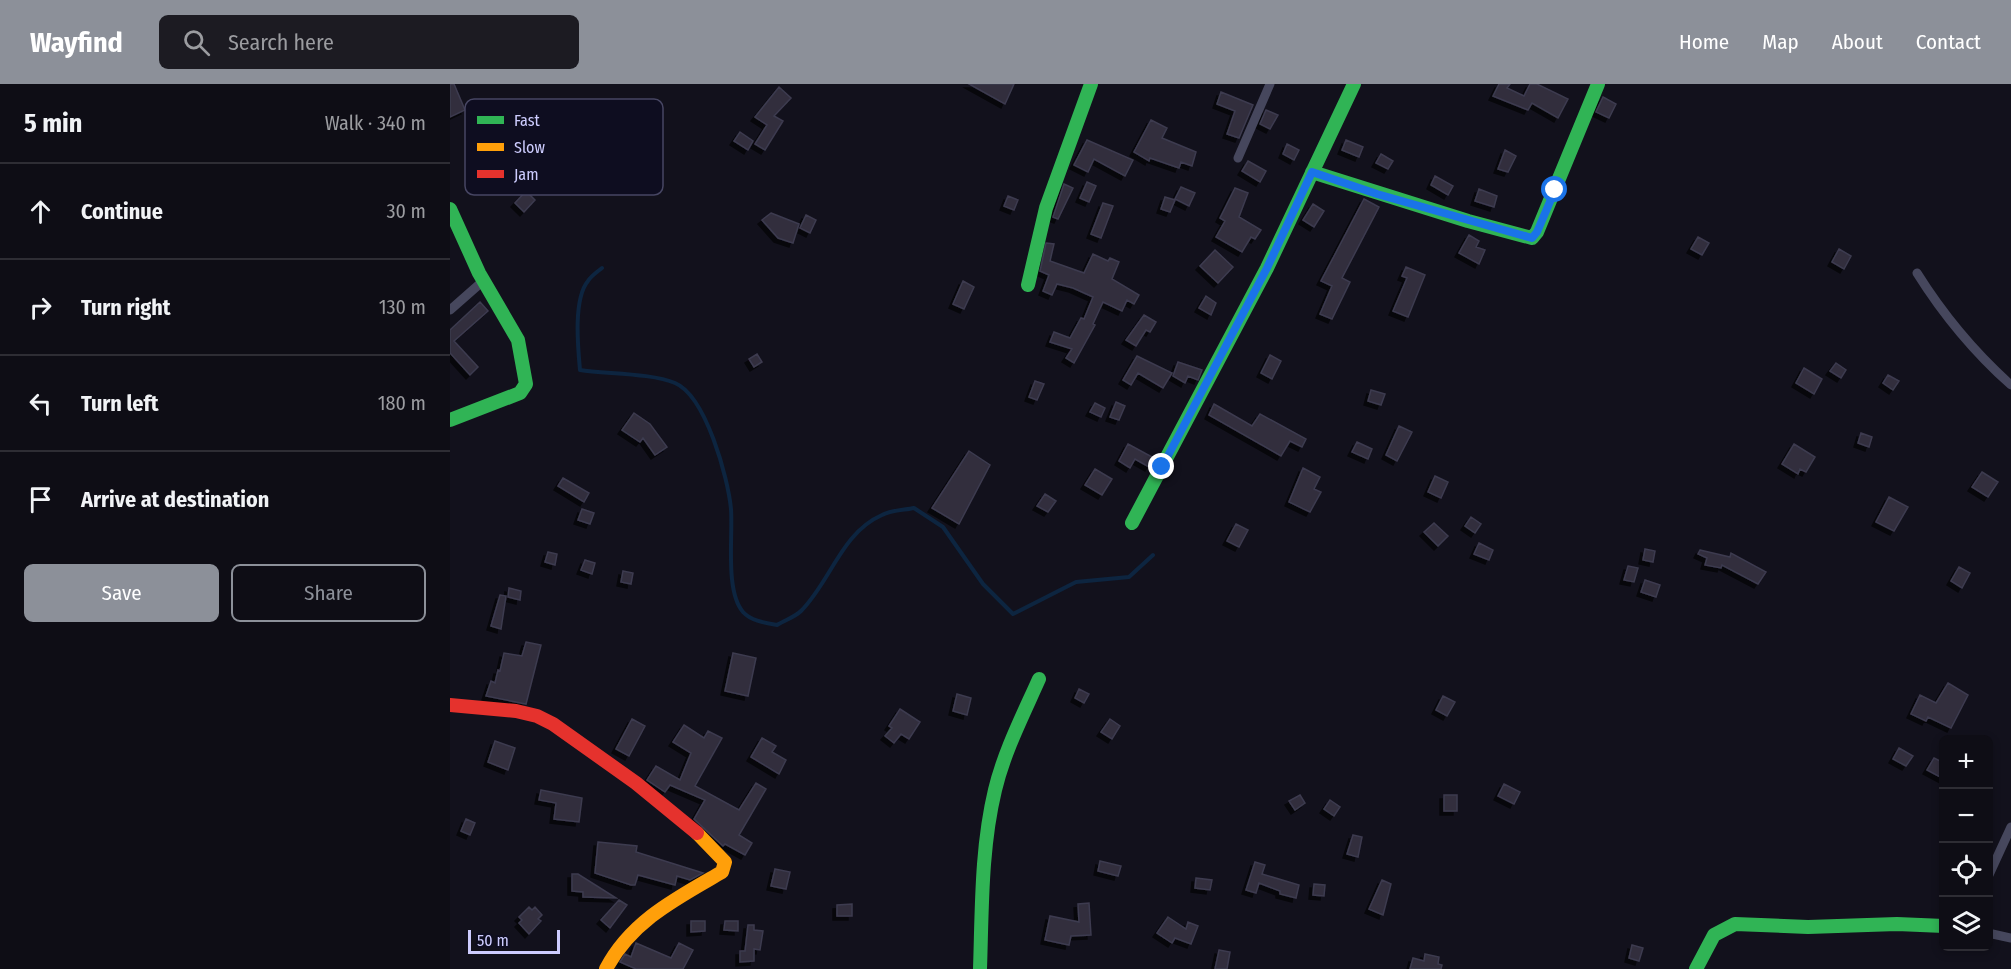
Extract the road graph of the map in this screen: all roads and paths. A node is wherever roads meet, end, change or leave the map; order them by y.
1 (1091, 84) edge
2 (1270, 84) edge
3 (1354, 84) edge
4 (1599, 84) edge
5 (1238, 158) dead end
6 (1312, 172) junction
7 (450, 209) edge
8 (1917, 273) dead end
9 (483, 281) junction
10 (1028, 285) dead end
11 (450, 310) edge
12 (2011, 385) edge
13 (450, 420) edge
14 (1132, 523) dead end
15 (1039, 679) dead end
16 (450, 705) edge
17 (2011, 827) edge
18 (1993, 868) edge
19 (1939, 926) edge
20 (1993, 934) edge
21 (2011, 938) edge
22 (606, 969) edge
23 (980, 969) edge
24 (1696, 969) edge

1 - 10 street
2 - 5 street
3 - 6 street
4 - 6 street
6 - 14 street
7 - 9 street
8 - 12 street
9 - 11 street
9 - 13 street
15 - 23 street
16 - 22 street
17 - 18 street
19 - 24 street
20 - 21 street

